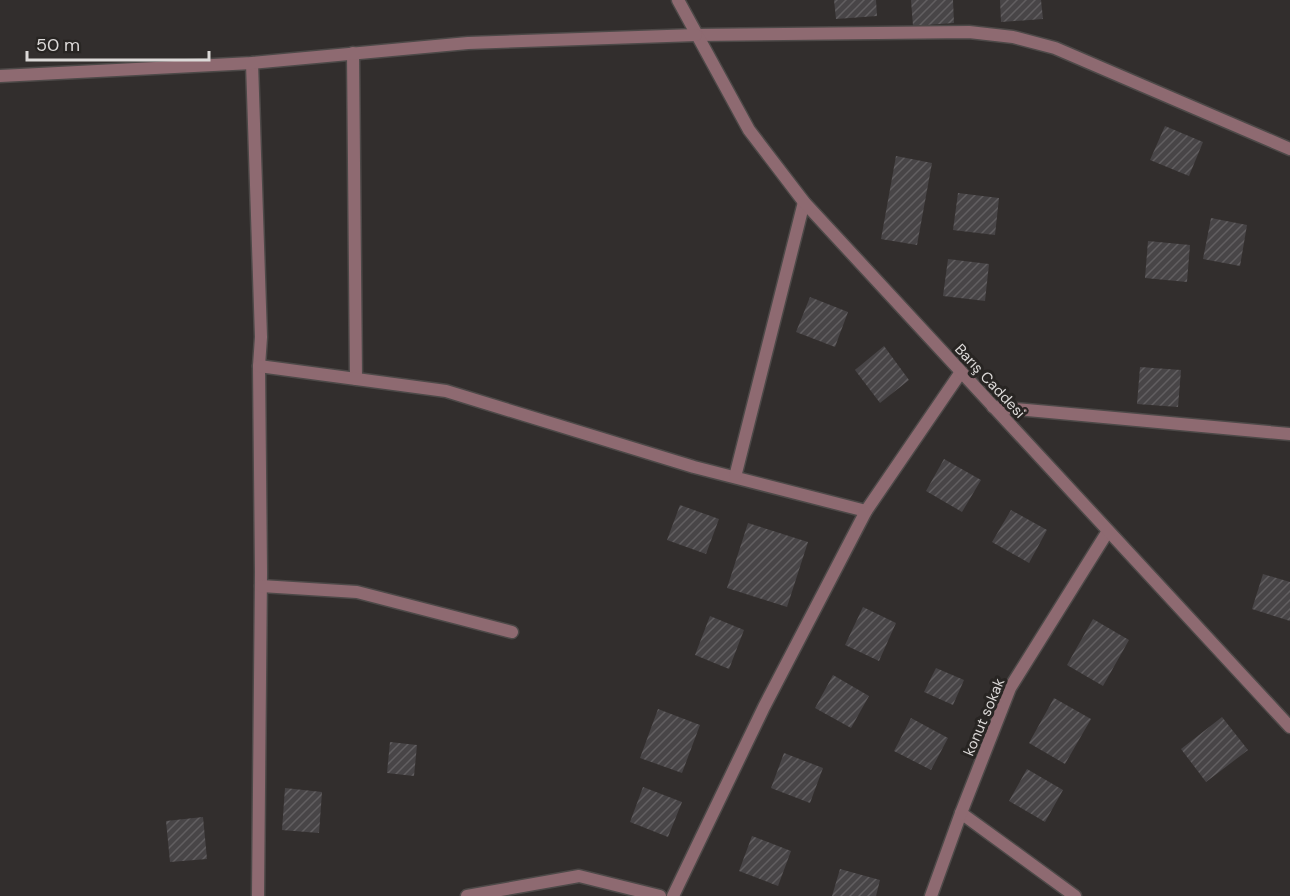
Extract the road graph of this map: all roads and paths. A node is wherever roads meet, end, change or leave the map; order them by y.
1 (678, 0) edge
2 (696, 35) junction
3 (353, 54) junction
4 (252, 63) junction
5 (0, 76) edge
6 (1290, 149) edge
7 (804, 202) junction
8 (259, 366) junction
9 (961, 372) junction
10 (356, 379) junction
11 (993, 407) junction
12 (1290, 434) edge
13 (735, 477) junction
14 (866, 511) junction
15 (1108, 531) junction
16 (261, 586) junction
17 (512, 632) dead end
18 (1290, 727) edge
19 (961, 813) junction
20 (258, 896) edge
21 (467, 896) edge
22 (660, 896) edge
23 (673, 896) edge
24 (931, 896) edge
25 (1075, 896) edge

1 - 2 street, Barış Caddesi
2 - 3 street
2 - 6 street
2 - 7 street, Barış Caddesi
3 - 4 street
3 - 10 street
4 - 5 street
4 - 8 street
7 - 9 street, Barış Caddesi
7 - 13 street
8 - 10 street
8 - 16 street
9 - 11 street, Barış Caddesi
9 - 14 street
10 - 13 street
11 - 12 street
11 - 15 street, Barış Caddesi
13 - 14 street
14 - 23 street
15 - 18 street, Barış Caddesi
15 - 19 street, konut sokak
16 - 17 street
16 - 20 street
19 - 24 street, konut sokak
19 - 25 street
21 - 22 street

